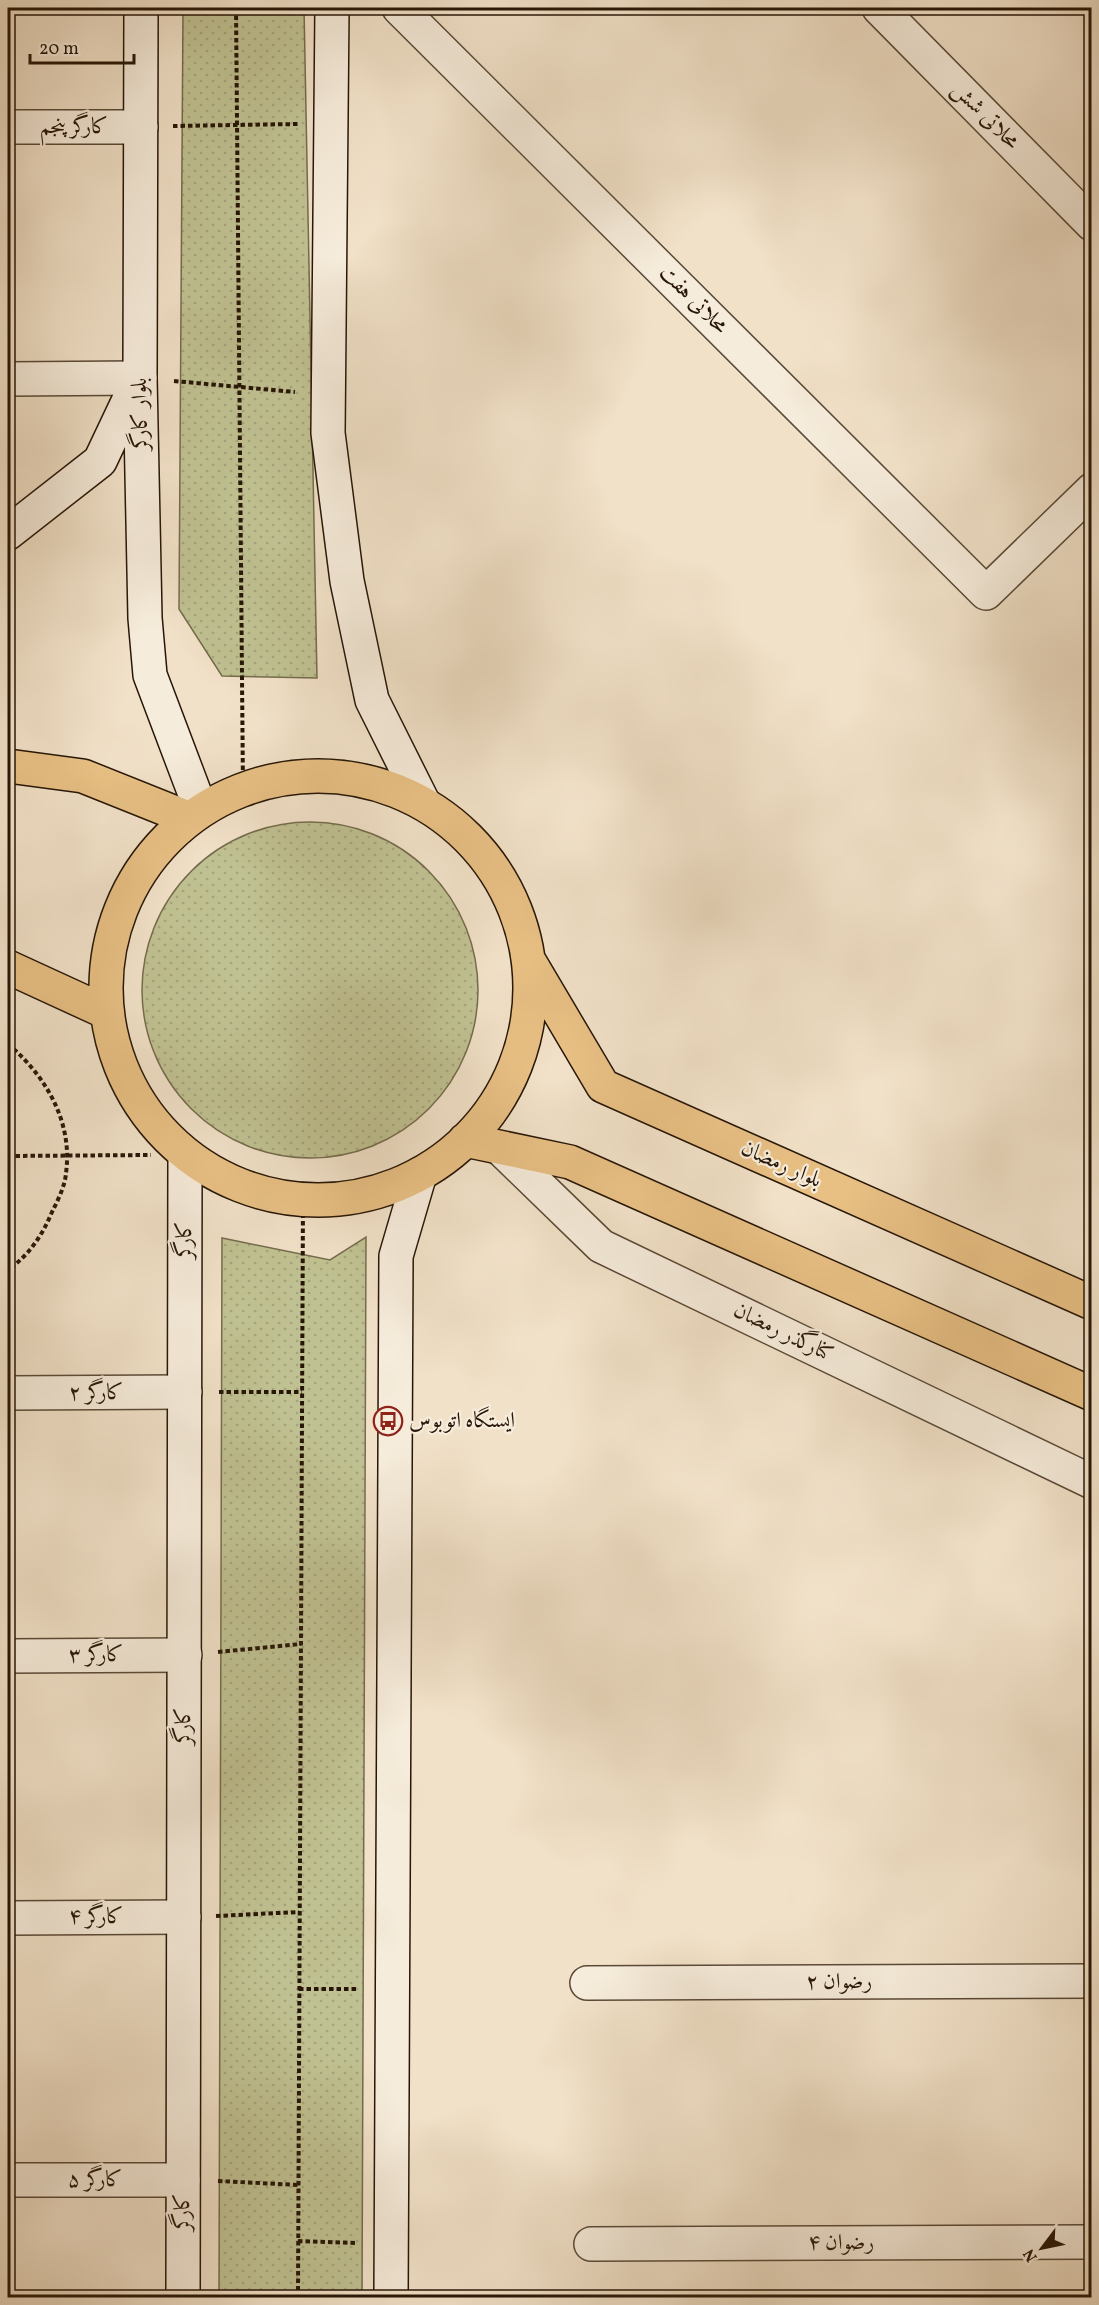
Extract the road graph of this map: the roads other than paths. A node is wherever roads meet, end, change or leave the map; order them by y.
1 (141, 8) edge
2 (332, 8) edge
3 (399, 8) edge
4 (889, 11) edge
5 (8, 127) edge
6 (141, 127) junction
7 (1092, 224) edge
8 (140, 378) junction
9 (8, 379) edge
10 (1092, 490) edge
11 (8, 533) edge
12 (8, 766) edge
13 (423, 802) junction
14 (195, 814) junction
15 (529, 961) junction
16 (8, 968) edge
17 (106, 1012) junction
18 (465, 1140) junction
19 (500, 1148) junction
20 (186, 1155) junction
21 (420, 1174) junction
22 (1092, 1303) edge
23 (185, 1392) junction
24 (8, 1393) edge
25 (1092, 1394) edge
26 (1092, 1482) edge
27 (185, 1655) junction
28 (8, 1656) edge
29 (184, 1917) junction
30 (8, 1918) edge
31 (1092, 1981) edge
32 (587, 1983) dead end
33 (8, 2180) edge
34 (183, 2180) junction
35 (1092, 2242) edge
36 (591, 2244) dead end
37 (183, 2298) edge
38 (391, 2298) edge

1 - 6 street, بلوار کارگر
2 - 13 street
3 - 10 street, محلاتی هفت
4 - 7 street, محلاتی شش
5 - 6 street, کارگر پنجم
6 - 8 street, بلوار کارگر
8 - 9 street
8 - 11 street
8 - 14 street, بلوار کارگر
12 - 14 main road
13 - 14 main road
13 - 15 main road
14 - 17 main road
15 - 18 main road
15 - 22 main road, بلوار رمضان
16 - 17 main road
17 - 20 main road
18 - 19 main road
18 - 21 main road
19 - 25 main road
19 - 26 street, کنارگذر رمضان
20 - 21 main road
20 - 23 street, کارگر
21 - 38 street
23 - 24 street, کارگر ۲
23 - 27 street, کارگر
27 - 28 street, کارگر ۳
27 - 29 street, کارگر
29 - 30 street, کارگر ۴
29 - 34 street, کارگر
31 - 32 street, رضوان ۲
33 - 34 street, کارگر ۵
34 - 37 street, کارگر
35 - 36 street, رضوان ۴

